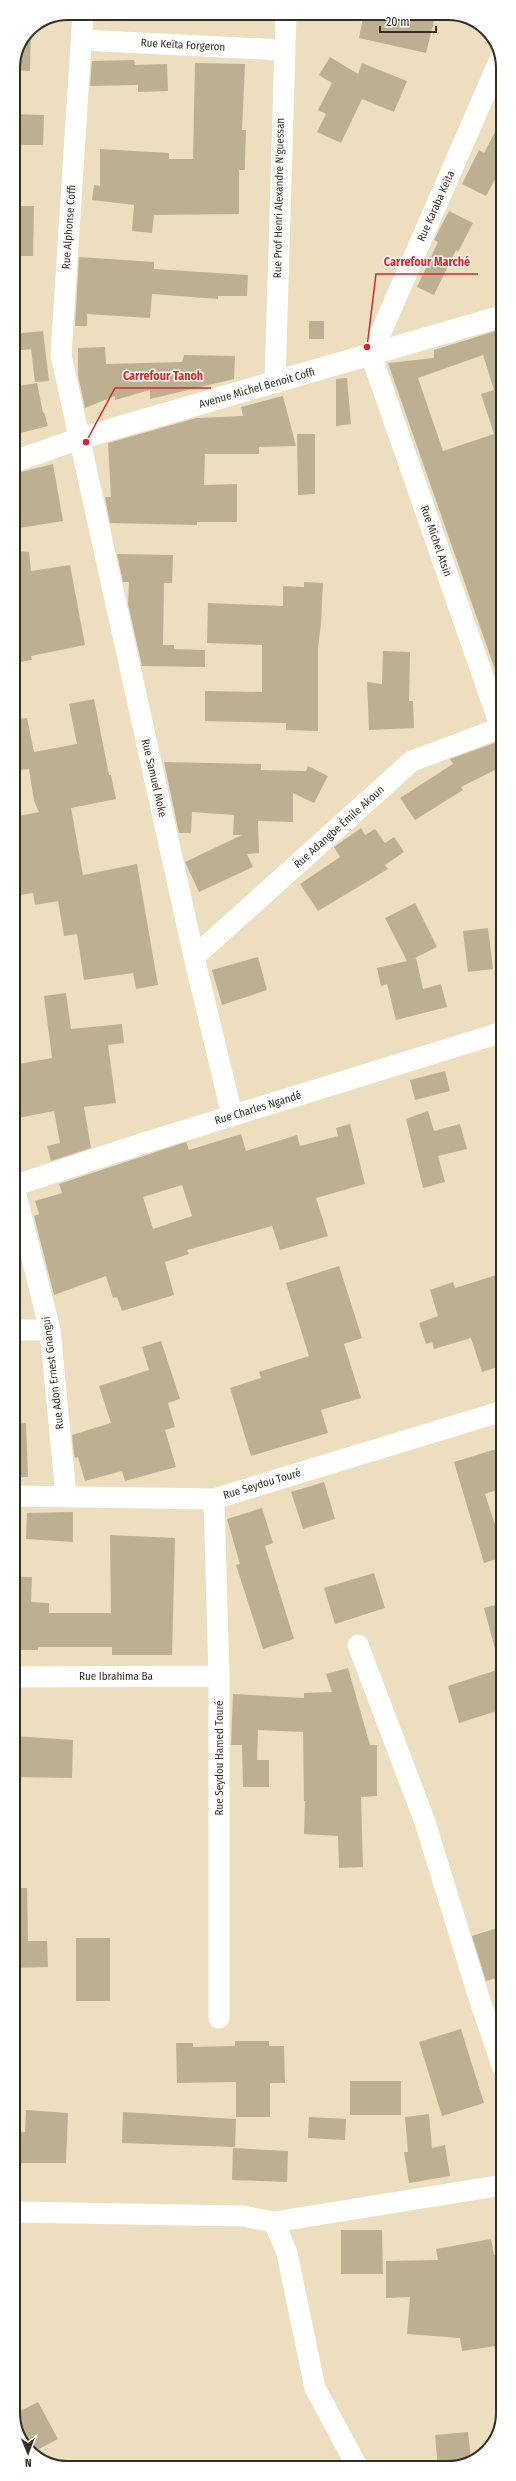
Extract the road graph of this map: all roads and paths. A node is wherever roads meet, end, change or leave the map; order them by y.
1 (83, 20) edge
2 (285, 20) edge
3 (82, 40) junction
4 (283, 50) junction
5 (496, 68) edge
6 (496, 318) edge
7 (371, 355) junction
8 (275, 383) junction
9 (78, 440) junction
10 (20, 460) edge
11 (496, 711) edge
12 (496, 730) edge
13 (194, 957) junction
14 (496, 1034) edge
15 (232, 1116) junction
16 (20, 1183) edge
17 (20, 1212) edge
18 (20, 1330) edge
19 (50, 1330) junction
20 (496, 1413) edge
21 (20, 1496) edge
22 (66, 1496) junction
23 (214, 1498) junction
24 (358, 1645) dead end
25 (219, 1676) junction
26 (20, 1677) edge
27 (219, 2018) dead end
28 (496, 2048) edge
29 (496, 2186) edge
30 (20, 2212) edge
31 (274, 2222) junction
32 (354, 2461) edge

1 - 3 street, Rue Alphonse Coffi
2 - 4 street, Rue Prof Henri Alexandre N'guessan
3 - 4 street, Rue Keïta Forgeron
3 - 9 street, Rue Alphonse Coffi
4 - 8 street, Rue Prof Henri Alexandre N'guessan
5 - 7 street, Rue Karaba Keïta
6 - 7 street, Avenue Michel Benoit Coffi
7 - 8 street, Avenue Michel Benoit Coffi
7 - 11 street, Rue Michel Atsin
8 - 9 street, Avenue Michel Benoit Coffi
9 - 10 street, Avenue Michel Benoit Coffi
9 - 13 street, Rue Samuel Moke
12 - 13 street, Rue Adangbe Émile Akoun
13 - 15 street, Rue Samuel Moke
14 - 15 street, Rue Charles Ngandé
15 - 16 street, Rue Charles Ngandé
17 - 19 street, Rue Adon Ernest Gnangui
18 - 19 street
19 - 22 street, Rue Adon Ernest Gnangui
20 - 23 street, Rue Seydou Touré
21 - 22 street, Rue Seydou Touré
22 - 23 street, Rue Seydou Touré
23 - 25 street, Rue Seydou Hamed Touré
24 - 28 street
25 - 26 street, Rue Ibrahima Ba
25 - 27 street, Rue Seydou Hamed Touré
29 - 31 street
30 - 31 street
31 - 32 street

